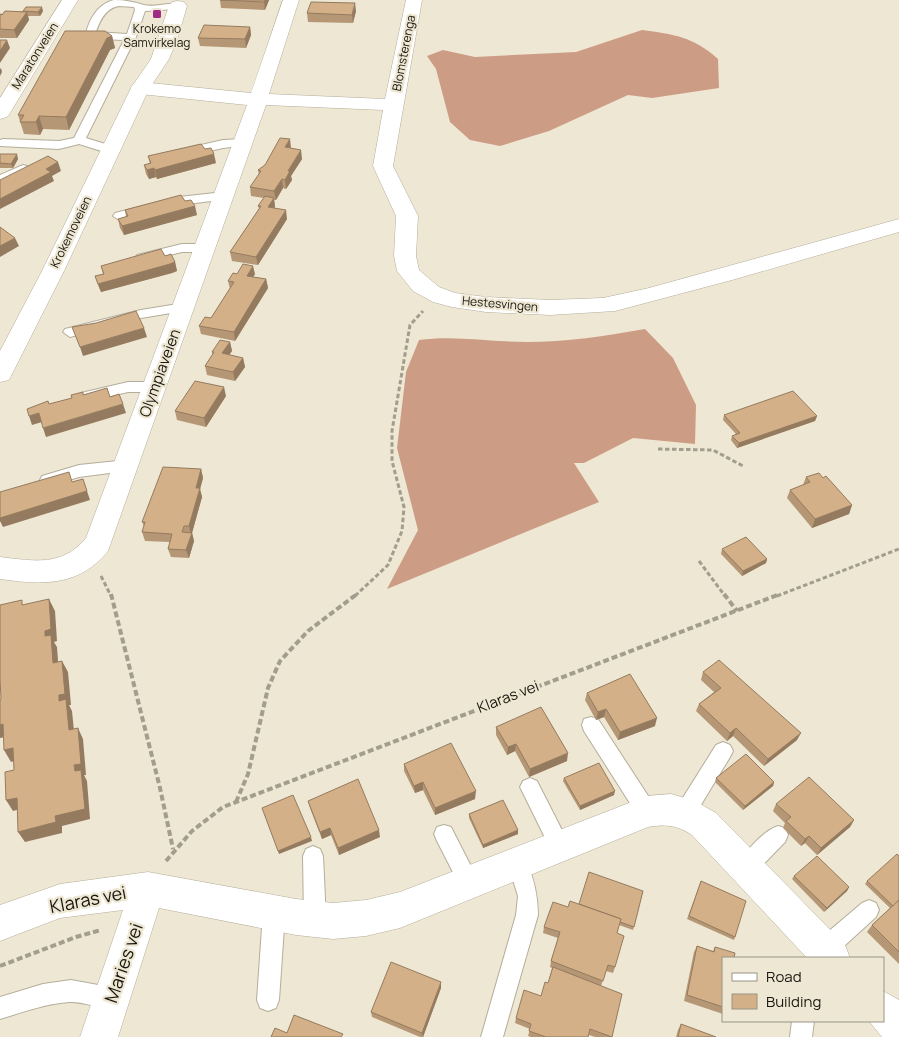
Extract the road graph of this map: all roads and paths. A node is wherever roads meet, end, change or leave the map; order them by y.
1 (70, 0) edge
2 (291, 0) edge
3 (414, 0) edge
4 (179, 3) edge
5 (140, 8) junction
6 (131, 37) junction
7 (137, 96) junction
8 (258, 100) junction
9 (393, 105) junction
10 (0, 112) edge
11 (79, 140) junction
12 (3, 143) dead end
13 (243, 143) junction
14 (111, 150) junction
15 (170, 156) edge
16 (23, 169) edge
17 (0, 180) edge
18 (224, 196) junction
19 (119, 216) dead end
20 (899, 225) edge
21 (205, 248) junction
22 (129, 262) edge
23 (439, 295) junction
24 (184, 307) junction
25 (70, 332) edge
26 (0, 374) edge
27 (156, 387) junction
28 (74, 400) edge
29 (658, 449) dead end
30 (127, 466) junction
31 (743, 466) dead end
32 (33, 484) edge
33 (899, 549) edge
34 (85, 559) junction
35 (699, 561) dead end
36 (0, 568) edge
37 (737, 611) junction
38 (591, 725) dead end
39 (723, 751) dead end
40 (530, 787) dead end
41 (236, 802) junction
42 (686, 811) junction
43 (647, 812) junction
44 (444, 834) dead end
45 (778, 835) dead end
46 (560, 847) junction
47 (173, 850) junction
48 (313, 856) dead end
49 (518, 864) junction
50 (747, 867) junction
51 (469, 883) junction
52 (148, 889) junction
53 (869, 910) dead end
54 (274, 913) junction
55 (315, 920) junction
56 (0, 923) edge
57 (134, 933) junction
58 (825, 956) edge
59 (0, 966) edge
60 (112, 997) junction
61 (268, 1000) dead end
62 (0, 1008) edge
63 (884, 1011) edge
64 (803, 1022) edge
65 (899, 1027) edge
66 (99, 1037) edge
67 (492, 1037) edge
68 (801, 1037) edge

1 - 10 street, Maratonveien
2 - 8 street, Olympiaveien
3 - 9 street, Blomsterenga
4 - 5 lane
4 - 7 street, Krokemoveien
5 - 6 lane
5 - 6 lane
6 - 11 lane
7 - 8 street
7 - 14 street, Krokemoveien
8 - 9 street
8 - 13 street, Olympiaveien
9 - 23 street, Hestesvingen
11 - 12 lane
11 - 14 lane
13 - 15 lane
13 - 18 street, Olympiaveien
14 - 26 street, Krokemoveien
16 - 17 lane
18 - 19 lane
18 - 21 street, Olympiaveien
20 - 23 street, Hestesvingen
21 - 22 lane
21 - 24 street, Olympiaveien
23 - 41 path
24 - 25 lane
24 - 27 street, Olympiaveien
27 - 28 lane
27 - 30 street, Olympiaveien
29 - 31 path
30 - 32 lane
30 - 34 street, Olympiaveien
33 - 37 path, Klaras vei
34 - 36 street
34 - 47 path
35 - 37 path
37 - 41 path, Klaras vei
38 - 43 lane
39 - 42 lane
40 - 46 lane
41 - 47 path, Klaras vei
42 - 43 street, Klaras vei
42 - 50 street
43 - 46 street, Klaras vei
44 - 51 lane
45 - 50 lane
46 - 49 street, Klaras vei
47 - 52 path, Klaras vei
48 - 55 lane
49 - 51 street, Klaras vei
49 - 67 lane
50 - 58 street
51 - 55 street, Klaras vei
52 - 54 street, Klaras vei
52 - 56 street, Klaras vei
52 - 57 street, Maries vei
53 - 58 lane
54 - 55 street, Klaras vei
54 - 61 lane
57 - 59 path
57 - 60 street, Maries vei
60 - 62 lane
60 - 66 street, Maries vei
63 - 65 street
64 - 68 lane

